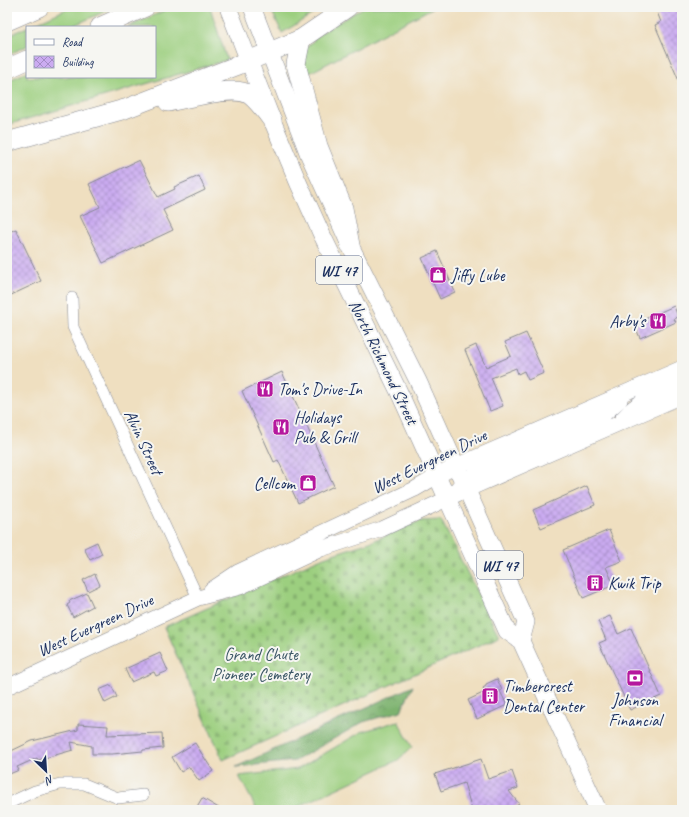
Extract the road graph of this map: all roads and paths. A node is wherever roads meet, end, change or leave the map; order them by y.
1 (39, 7) edge
2 (145, 7) edge
3 (252, 7) edge
4 (348, 7) edge
5 (230, 10) dead end
6 (7, 21) edge
7 (102, 26) edge
8 (301, 39) junction
9 (270, 52) junction
10 (26, 60) edge
11 (249, 61) junction
12 (7, 68) edge
13 (125, 109) junction
14 (272, 120) junction
15 (7, 142) edge
16 (350, 245) junction
17 (72, 298) dead end
18 (682, 368) edge
19 (682, 382) edge
20 (632, 390) junction
21 (682, 396) edge
22 (616, 425) junction
23 (456, 466) junction
24 (439, 479) junction
25 (465, 486) junction
26 (448, 499) junction
27 (286, 565) junction
28 (198, 598) junction
29 (521, 640) junction
30 (7, 687) edge
31 (142, 795) dead end
32 (7, 804) edge
33 (598, 810) edge

1 - 6 highway
2 - 7 highway
3 - 9 main road, North Richmond Street / WI 47
4 - 8 highway
5 - 11 main road, North Richmond Street / WI 47
8 - 9 highway
8 - 16 highway
9 - 11 highway
9 - 16 main road, North Richmond Street / WI 47
10 - 12 highway
11 - 13 highway
11 - 14 main road, North Richmond Street / WI 47
13 - 14 highway
13 - 15 highway
14 - 24 main road, North Richmond Street / WI 47
16 - 23 main road, North Richmond Street / WI 47
17 - 28 street, Alvin Street
18 - 20 street, West Evergreen Drive
19 - 22 street
20 - 23 street, West Evergreen Drive
20 - 25 street
21 - 22 street, West Evergreen Drive
22 - 25 street, West Evergreen Drive
23 - 24 street, West Evergreen Drive
23 - 25 main road, North Richmond Street / WI 47
24 - 26 main road, North Richmond Street / WI 47
24 - 27 street
24 - 28 street, West Evergreen Drive
25 - 26 street, West Evergreen Drive
25 - 29 main road, North Richmond Street / WI 47
26 - 27 street, West Evergreen Drive
26 - 29 main road, North Richmond Street / WI 47
27 - 28 street, West Evergreen Drive
28 - 30 street, West Evergreen Drive
29 - 33 main road, North Richmond Street / WI 47
31 - 32 street

